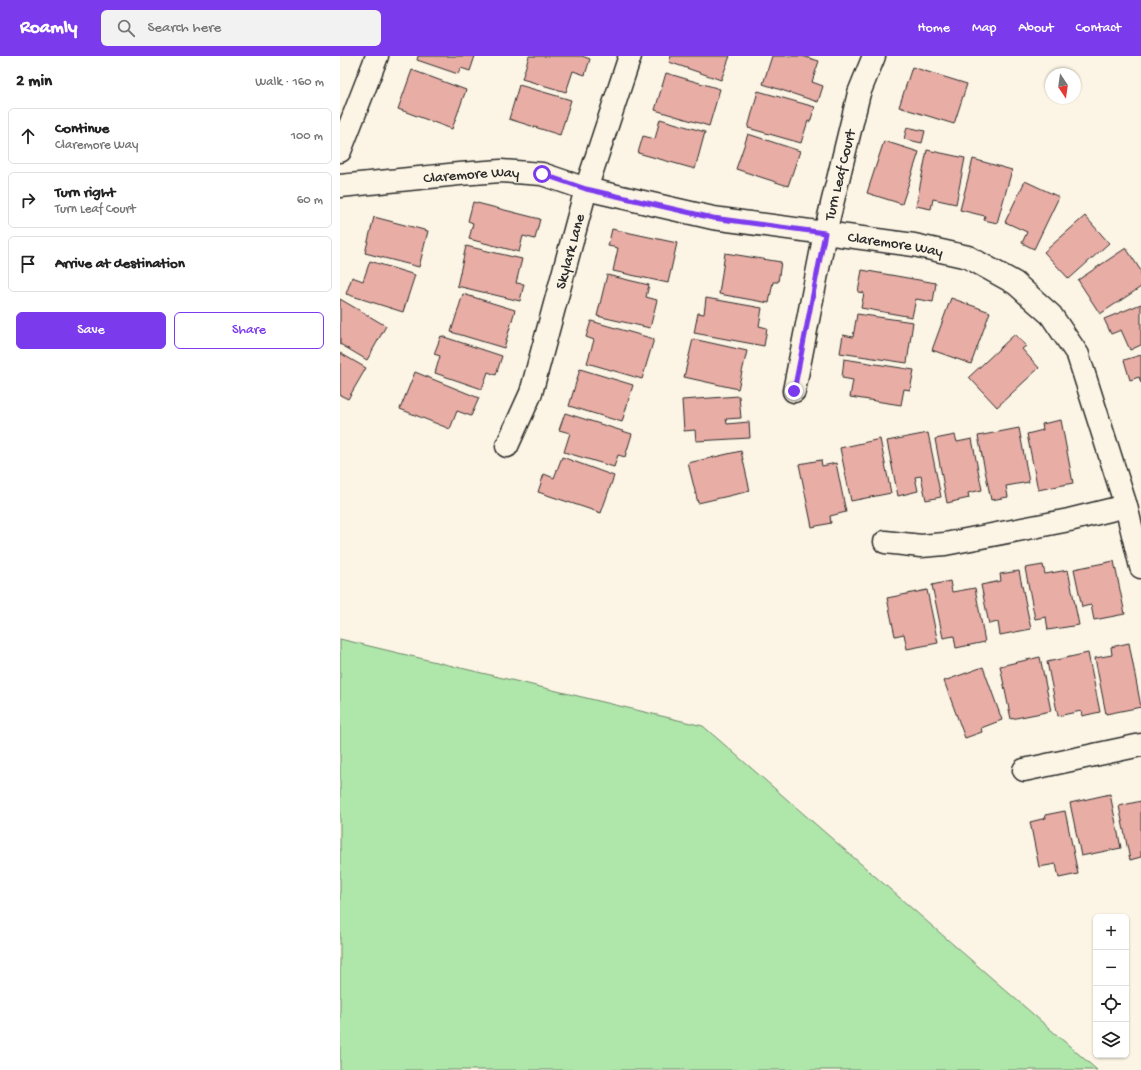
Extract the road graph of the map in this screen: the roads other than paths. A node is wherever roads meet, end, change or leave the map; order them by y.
1 (377, 56) edge
2 (630, 56) edge
3 (874, 56) edge
4 (340, 151) edge
5 (340, 186) edge
6 (586, 189) junction
7 (825, 233) junction
8 (794, 391) dead end
9 (507, 446) dead end
10 (1126, 506) junction
11 (885, 542) dead end
12 (1141, 567) edge
13 (1141, 745) edge
14 (1024, 770) dead end

1 - 4 street
2 - 6 street, Skylark Lane
3 - 7 street, Turn Leaf Court
5 - 6 street, Claremore Way
6 - 7 street, Claremore Way
6 - 9 street, Skylark Lane
7 - 8 street, Turn Leaf Court
7 - 10 street, Claremore Way
10 - 11 street
10 - 12 street, Claremore Way
13 - 14 street

